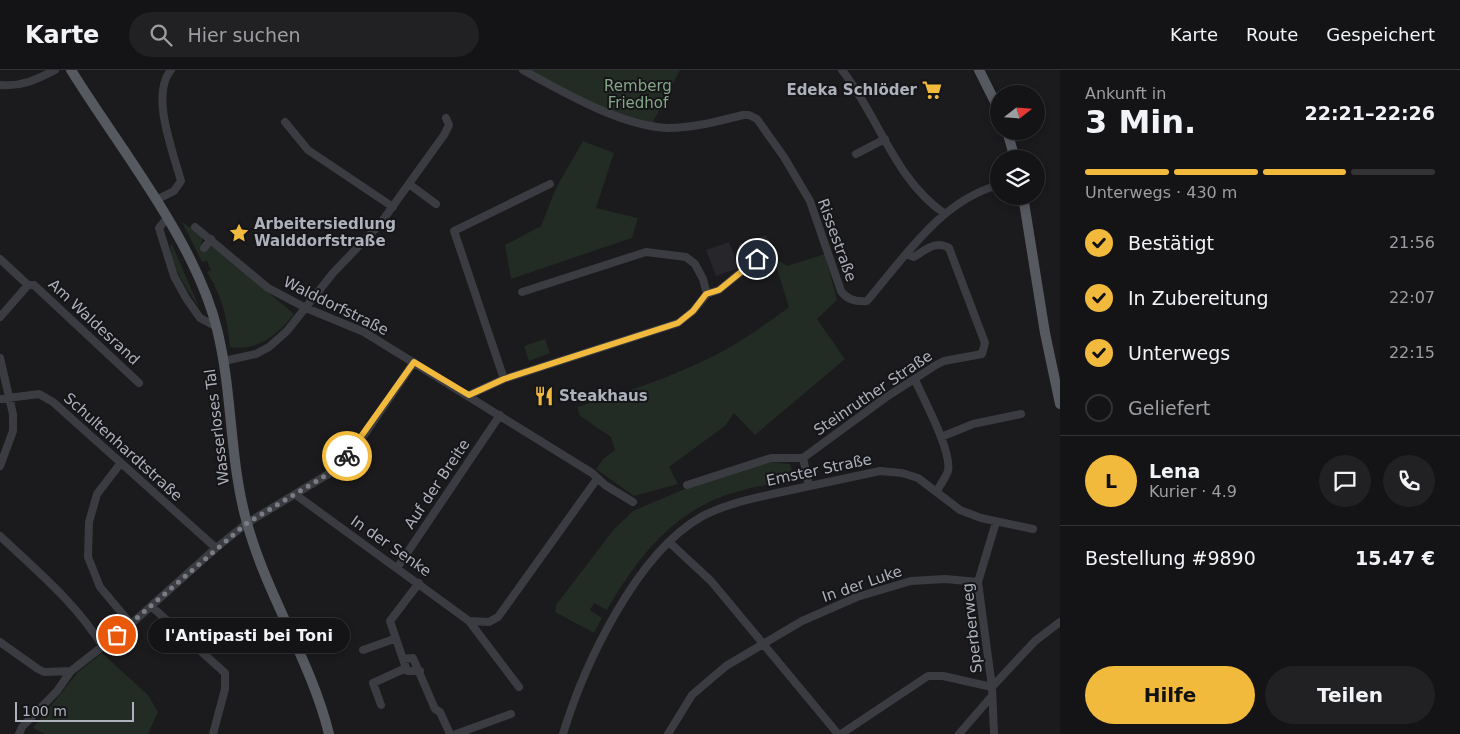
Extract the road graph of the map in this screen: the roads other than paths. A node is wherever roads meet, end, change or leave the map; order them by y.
1 (55, 70) edge
2 (71, 70) edge
3 (171, 70) edge
4 (523, 70) edge
5 (842, 70) edge
6 (979, 70) edge
7 (0, 85) edge
8 (990, 92) edge
9 (446, 118) dead end
10 (285, 122) dead end
11 (884, 139) junction
12 (856, 154) dead end
13 (409, 184) junction
14 (550, 184) dead end
15 (990, 188) edge
16 (156, 200) junction
17 (436, 204) dead end
18 (1024, 205) edge
19 (393, 207) junction
20 (945, 214) junction
21 (167, 218) junction
22 (195, 227) dead end
23 (210, 239) junction
24 (204, 248) dead end
25 (769, 249) dead end
26 (907, 254) junction
27 (0, 259) edge
28 (28, 285) junction
29 (522, 292) dead end
30 (706, 294) junction
31 (306, 308) junction
32 (0, 317) edge
33 (217, 328) junction
34 (0, 358) edge
35 (224, 361) junction
36 (414, 362) junction
37 (504, 379) junction
38 (915, 380) junction
39 (139, 383) dead end
40 (469, 395) junction
41 (10, 397) junction
42 (0, 399) edge
43 (1060, 404) edge
44 (1020, 414) dead end
45 (500, 415) junction
46 (941, 437) junction
47 (803, 458) junction
48 (120, 464) junction
49 (0, 466) edge
50 (597, 479) junction
51 (686, 485) dead end
52 (809, 486) junction
53 (937, 491) junction
54 (296, 495) junction
55 (633, 502) dead end
56 (996, 522) junction
57 (247, 523) junction
58 (1032, 529) dead end
59 (0, 536) edge
60 (669, 542) junction
61 (216, 548) junction
62 (397, 568) junction
63 (978, 582) junction
64 (419, 583) junction
65 (151, 606) junction
66 (469, 621) junction
67 (1060, 622) edge
68 (131, 624) junction
69 (394, 639) junction
70 (0, 642) edge
71 (762, 644) junction
72 (103, 647) junction
73 (363, 650) dead end
74 (402, 659) junction
75 (406, 668) junction
76 (70, 671) junction
77 (420, 671) junction
78 (519, 687) dead end
79 (992, 687) junction
80 (991, 696) junction
81 (381, 705) dead end
82 (511, 714) dead end
83 (19, 734) edge
84 (213, 734) edge
85 (329, 734) edge
86 (450, 734) edge
87 (456, 734) edge
88 (563, 734) edge
89 (668, 734) edge
90 (839, 734) edge
91 (959, 734) edge
92 (994, 734) edge

1 - 7 street
2 - 16 main road, Wasserloses Tal
3 - 16 street
4 - 26 street, Rissestraße
5 - 11 street
6 - 8 main road
9 - 13 street
10 - 19 street
11 - 12 street
11 - 20 street
13 - 17 street
13 - 19 street
14 - 37 street
15 - 20 street, Rissestraße
16 - 21 main road, Wasserloses Tal
18 - 43 main road
19 - 31 street
20 - 26 street, Rissestraße
21 - 33 main road, Wasserloses Tal
21 - 33 street
22 - 23 street, Walddorfstraße
23 - 24 street
23 - 31 street, Walddorfstraße
25 - 30 street
26 - 38 street, Steinruther Straße
27 - 28 street, Am Waldesrand
28 - 32 street, Am Waldesrand
28 - 39 street, Am Waldesrand
29 - 30 street
30 - 37 street
31 - 35 street
31 - 36 street, Walddorfstraße
33 - 35 main road, Wasserloses Tal
34 - 41 street
35 - 57 main road, Wasserloses Tal
36 - 40 street, Walddorfstraße
36 - 54 street
37 - 40 street
38 - 46 street
38 - 47 street, Steinruther Straße
40 - 45 street, Walddorfstraße
41 - 42 street, Schultenhardtstraße
41 - 48 street, Schultenhardtstraße
41 - 49 street
44 - 46 street
45 - 50 street, Walddorfstraße
45 - 62 street, Auf der Breite
46 - 53 street
47 - 51 street
47 - 52 street
48 - 61 street, Schultenhardtstraße
48 - 68 street
50 - 55 street, Walddorfstraße
50 - 66 street
52 - 53 street, Emster Straße
52 - 60 street, Emster Straße
53 - 56 street, Emster Straße
54 - 57 street
54 - 62 street, In der Senke
56 - 58 street, Emster Straße
56 - 63 street, Sperberweg
57 - 61 street
57 - 85 main road, Wasserloses Tal
59 - 72 street
60 - 71 street
60 - 88 street, Emster Straße
61 - 65 street
62 - 64 street, In der Senke
63 - 71 street, In der Luke
63 - 79 street, Sperberweg
64 - 66 street, In der Senke
64 - 69 street
65 - 68 street
65 - 84 street
66 - 78 street, In der Senke
67 - 79 street
68 - 72 street
69 - 73 street
69 - 74 street
70 - 76 street
71 - 89 street, In der Luke
71 - 90 street
72 - 76 street
74 - 75 street
74 - 77 street
75 - 77 street
75 - 81 street
76 - 83 street
77 - 86 street
79 - 80 street, Sperberweg
79 - 90 street
80 - 91 street
80 - 92 street, Sperberweg
82 - 87 street

